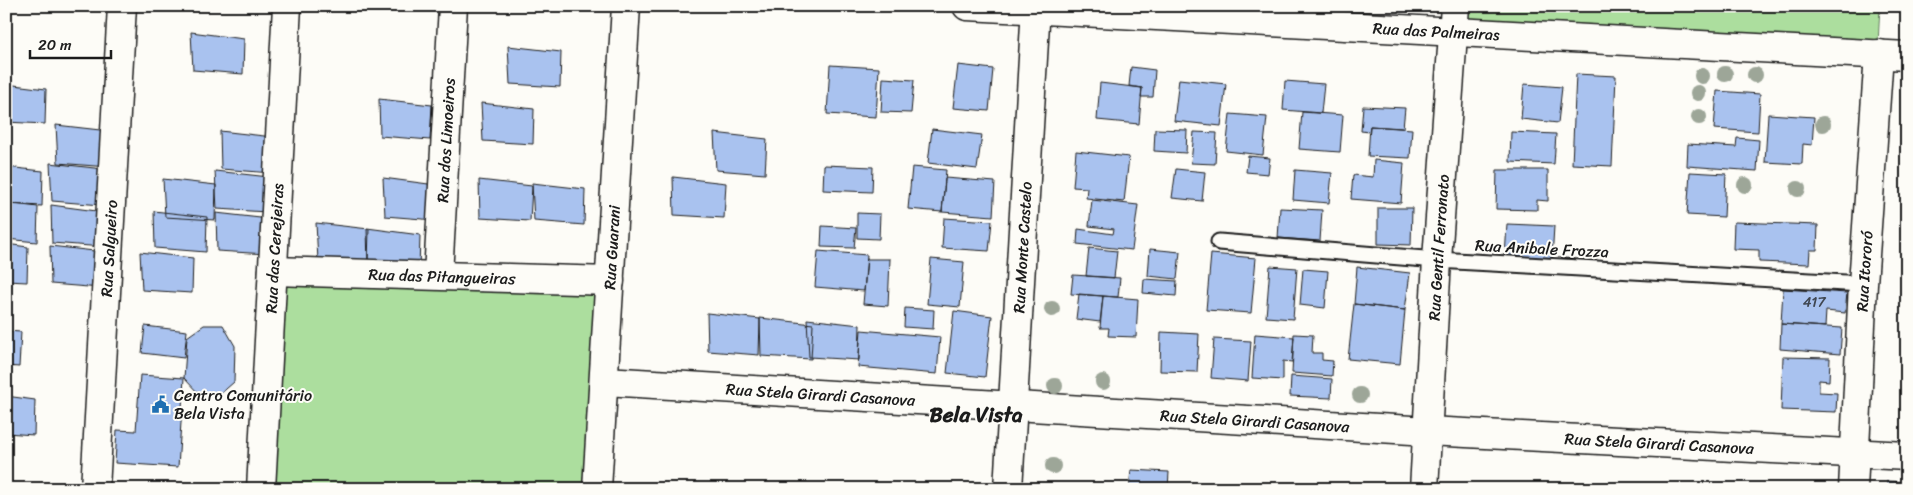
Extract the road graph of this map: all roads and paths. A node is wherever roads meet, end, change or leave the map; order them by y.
1 (122, 6) edge
2 (287, 6) edge
3 (453, 6) edge
4 (626, 6) edge
5 (967, 6) edge
6 (1036, 8) edge
7 (1454, 20) edge
8 (1880, 54) junction
9 (1907, 56) edge
10 (1219, 242) dead end
11 (1437, 260) junction
12 (273, 270) junction
13 (438, 275) junction
14 (610, 281) junction
15 (1863, 284) junction
16 (605, 381) junction
17 (1012, 406) junction
18 (1428, 431) junction
19 (1855, 453) junction
20 (1907, 456) edge
21 (95, 489) edge
22 (261, 489) edge
23 (597, 489) edge
24 (1008, 489) edge
25 (1424, 489) edge
26 (1852, 489) edge

1 - 21 street, Rua Salgueiro
2 - 12 street, Rua das Cerejeiras
3 - 13 street, Rua dos Limoeiros
4 - 14 street, Rua Guarani
5 - 6 street, Rua das Palmeiras
6 - 7 street, Rua das Palmeiras
6 - 17 street, Rua Monte Castelo
7 - 8 street, Rua das Palmeiras
7 - 11 street, Rua Gentil Ferronato
8 - 9 street, Rua das Palmeiras
8 - 15 street, Rua Itororó
10 - 11 lane, Rua Anibale Frozza
11 - 15 lane, Rua Anibale Frozza
11 - 18 street, Rua Gentil Ferronato
12 - 13 street, Rua das Pitangueiras
12 - 22 street, Rua das Cerejeiras
13 - 14 street, Rua das Pitangueiras
14 - 16 street, Rua Guarani
15 - 19 street, Rua Itororó
16 - 17 street, Rua Stela Girardi Casanova
16 - 23 street, Rua Guarani
17 - 18 street, Rua Stela Girardi Casanova
17 - 24 street, Rua Monte Castelo
18 - 19 street, Rua Stela Girardi Casanova
18 - 25 street, Rua Gentil Ferronato
19 - 20 street, Rua Stela Girardi Casanova
19 - 26 street, Rua Itororó

